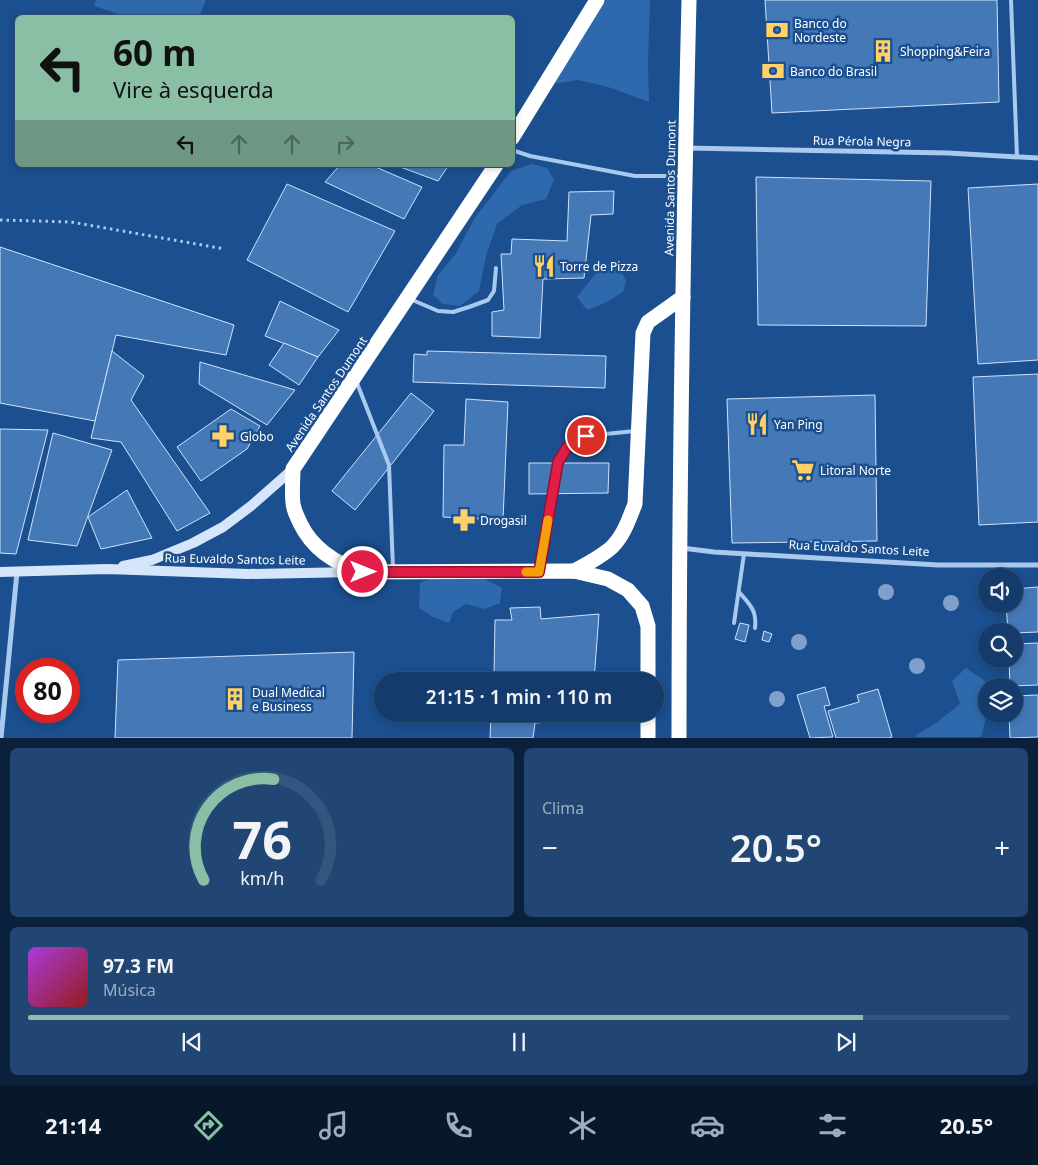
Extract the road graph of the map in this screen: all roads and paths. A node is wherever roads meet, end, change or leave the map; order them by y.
1 (597, 0) edge
2 (689, 0) edge
3 (1011, 0) edge
4 (515, 133) edge
5 (686, 148) junction
6 (515, 151) edge
7 (1016, 157) junction
8 (1038, 158) edge
9 (495, 167) edge
10 (685, 176) junction
11 (0, 220) edge
12 (225, 249) dead end
13 (496, 268) dead end
14 (683, 297) junction
15 (408, 298) junction
16 (355, 378) junction
17 (639, 430) junction
18 (293, 469) junction
19 (679, 548) junction
20 (744, 554) junction
21 (1038, 565) edge
22 (107, 569) junction
23 (18, 571) junction
24 (574, 571) junction
25 (0, 572) edge
26 (363, 572) junction
27 (394, 572) junction
28 (539, 572) junction
29 (739, 592) junction
30 (734, 622) dead end
31 (755, 628) dead end
32 (648, 672) edge
33 (648, 722) edge
34 (1, 738) edge
35 (648, 738) edge
36 (679, 738) edge

1 - 4 highway
2 - 5 highway, Avenida Santos Dumont
3 - 7 lane
5 - 7 street, Rua Pérola Negra
5 - 10 highway, Avenida Santos Dumont
6 - 10 lane
7 - 8 street, Rua Pérola Negra
9 - 15 highway, Avenida Santos Dumont
10 - 14 highway, Avenida Santos Dumont
11 - 12 path
13 - 15 lane
14 - 17 highway
14 - 19 highway, Avenida Santos Dumont
15 - 16 highway, Avenida Santos Dumont
16 - 18 highway, Avenida Santos Dumont
16 - 27 lane
17 - 24 highway
17 - 28 lane
18 - 22 street, Rua Euvaldo Santos Leite
18 - 26 highway, Avenida Santos Dumont
19 - 20 street, Rua Euvaldo Santos Leite
19 - 36 highway, Avenida Santos Dumont
20 - 21 street, Rua Euvaldo Santos Leite
20 - 29 lane
22 - 23 street, Rua Euvaldo Santos Leite
22 - 26 street, Rua Euvaldo Santos Leite
23 - 25 street, Rua Euvaldo Santos Leite
23 - 34 street
24 - 28 highway, Avenida Santos Dumont
24 - 32 highway, Avenida Santos Dumont
26 - 27 highway, Avenida Santos Dumont
27 - 28 highway, Avenida Santos Dumont
29 - 30 lane
29 - 31 lane
33 - 35 highway

